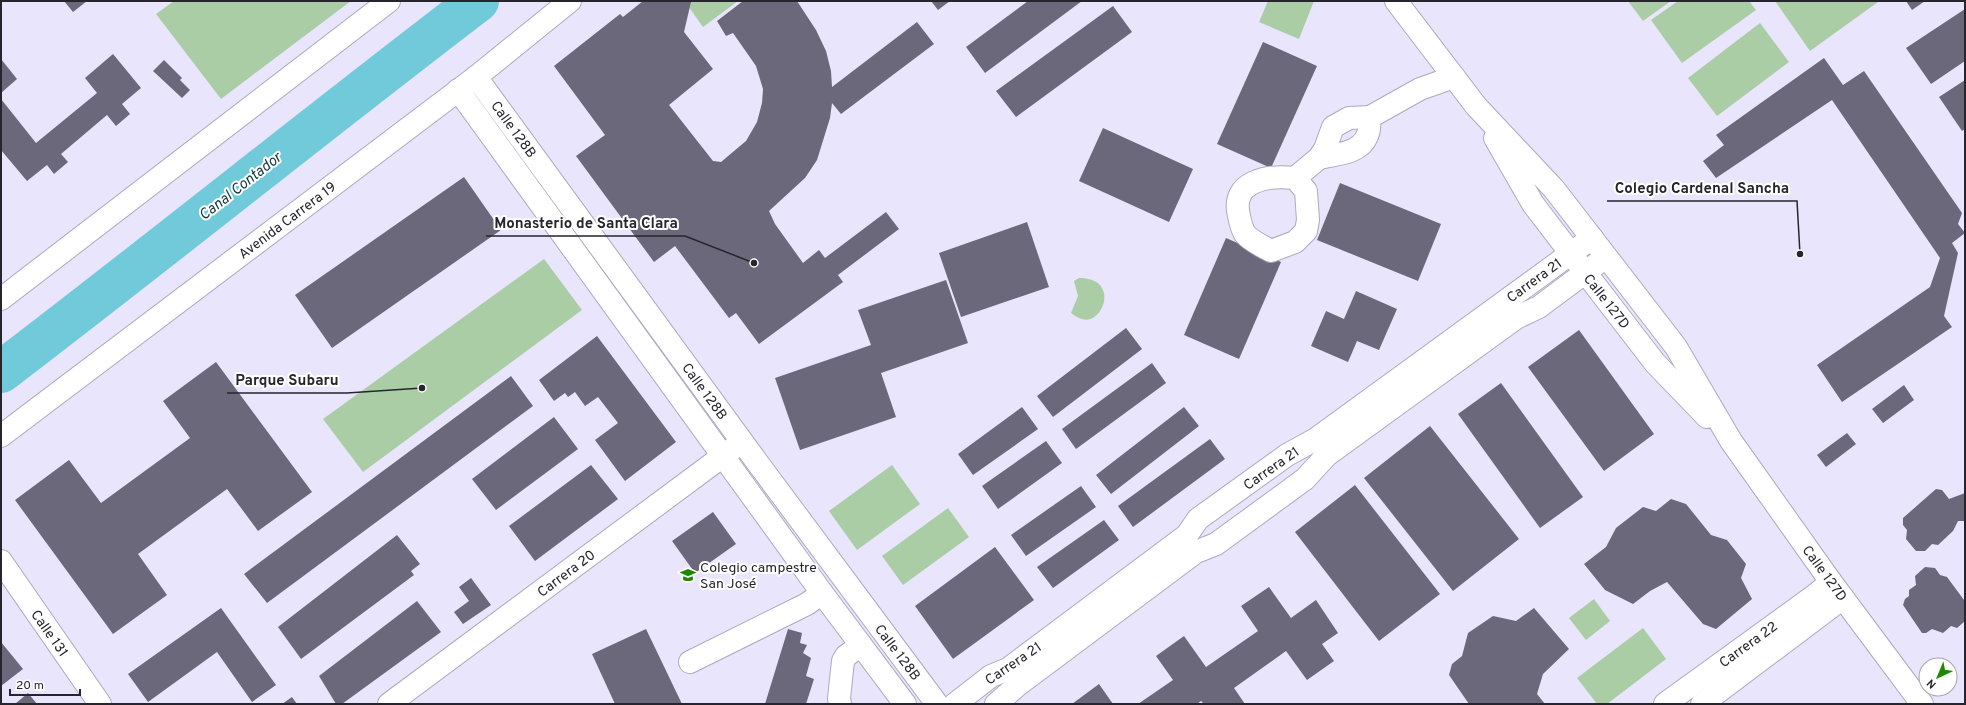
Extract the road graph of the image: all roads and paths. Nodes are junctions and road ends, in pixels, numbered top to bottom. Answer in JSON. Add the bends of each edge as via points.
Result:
{"nodes":[{"id":1,"x":389,"y":1,"type":"edge"},
{"id":2,"x":570,"y":1,"type":"edge"},
{"id":3,"x":1396,"y":1,"type":"edge"},
{"id":4,"x":476,"y":76,"type":"junction"},
{"id":5,"x":1454,"y":77,"type":"junction"},
{"id":6,"x":458,"y":90,"type":"junction"},
{"id":7,"x":1476,"y":106,"type":"junction"},
{"id":8,"x":1370,"y":117,"type":"junction"},
{"id":9,"x":1319,"y":158,"type":"junction"},
{"id":10,"x":1295,"y":178,"type":"dead end"},
{"id":11,"x":1592,"y":238,"type":"junction"},
{"id":12,"x":1571,"y":254,"type":"junction"},
{"id":13,"x":1606,"y":257,"type":"junction"},
{"id":14,"x":1585,"y":272,"type":"junction"},
{"id":15,"x":1,"y":299,"type":"edge"},
{"id":16,"x":1,"y":436,"type":"edge"},
{"id":17,"x":742,"y":441,"type":"junction"},
{"id":18,"x":1731,"y":441,"type":"junction"},
{"id":19,"x":724,"y":455,"type":"junction"},
{"id":20,"x":1,"y":561,"type":"edge"},
{"id":21,"x":1837,"y":590,"type":"junction"},
{"id":22,"x":822,"y":593,"type":"junction"},
{"id":23,"x":861,"y":644,"type":"junction"},
{"id":24,"x":690,"y":662,"type":"dead end"},
{"id":25,"x":100,"y":704,"type":"edge"},
{"id":26,"x":390,"y":704,"type":"edge"},
{"id":27,"x":840,"y":704,"type":"edge"},
{"id":28,"x":905,"y":704,"type":"edge"},
{"id":29,"x":937,"y":704,"type":"edge"},
{"id":30,"x":955,"y":704,"type":"edge"},
{"id":31,"x":996,"y":704,"type":"edge"},
{"id":32,"x":1665,"y":704,"type":"edge"},
{"id":33,"x":1702,"y":704,"type":"edge"},
{"id":34,"x":1922,"y":704,"type":"edge"}],
"edges":[{"from":1,"to":15,"type":"street"},
{"from":2,"to":4,"type":"street","name":"Avenida Carrera 19"},
{"from":3,"to":5,"type":"street","name":"Calle 127D"},
{"from":4,"to":6,"type":"street","name":"Avenida Carrera 19"},
{"from":4,"to":17,"type":"street","name":"Calle 128B"},
{"from":5,"to":7,"type":"street","name":"Calle 127D"},
{"from":5,"to":8,"type":"street","via":[[1420,89]]},
{"from":6,"to":16,"type":"street","name":"Avenida Carrera 19"},
{"from":6,"to":19,"type":"street","name":"Calle 128B"},
{"from":7,"to":11,"type":"street","name":"Calle 127D","via":[[1554,189]]},
{"from":7,"to":12,"type":"street","name":"Calle 127D","via":[[1533,204]]},
{"from":8,"to":9,"type":"street","via":[[1349,118],[1334,127]]},
{"from":8,"to":9,"type":"street","via":[[1367,136],[1358,147]]},
{"from":9,"to":10,"type":"street"},
{"from":11,"to":12,"type":"street","name":"Carrera 21"},
{"from":11,"to":13,"type":"street","name":"Calle 127D"},
{"from":12,"to":14,"type":"street","name":"Calle 127D"},
{"from":12,"to":30,"type":"street","name":"Carrera 21","via":[[1316,439],[1287,455],[1198,519],[1187,535],[1008,669],[991,676]]},
{"from":13,"to":14,"type":"street","name":"Carrera 21"},
{"from":13,"to":18,"type":"street","name":"Calle 127D","via":[[1676,347]]},
{"from":14,"to":18,"type":"street","name":"Calle 127D","via":[[1655,363]]},
{"from":14,"to":31,"type":"street","name":"Carrera 21","via":[[1539,307],[1516,318],[1327,455],[1305,479],[1216,544],[1196,552]]},
{"from":17,"to":19,"type":"street","name":"Carrera 20"},
{"from":17,"to":29,"type":"street","name":"Calle 128B"},
{"from":18,"to":21,"type":"street","name":"Calle 127D"},
{"from":19,"to":22,"type":"street","name":"Calle 128B"},
{"from":19,"to":26,"type":"street","name":"Carrera 20"},
{"from":20,"to":25,"type":"street","name":"Calle 131"},
{"from":21,"to":32,"type":"street","name":"Carrera 22","via":[[1814,596]]},
{"from":21,"to":33,"type":"street","name":"Carrera 22"},
{"from":21,"to":34,"type":"street","name":"Calle 127D"},
{"from":22,"to":23,"type":"street","name":"Calle 128B"},
{"from":22,"to":24,"type":"street","via":[[807,604]]},
{"from":23,"to":27,"type":"street","via":[[843,661],[838,698]]},
{"from":23,"to":28,"type":"street","name":"Calle 128B"}]}
